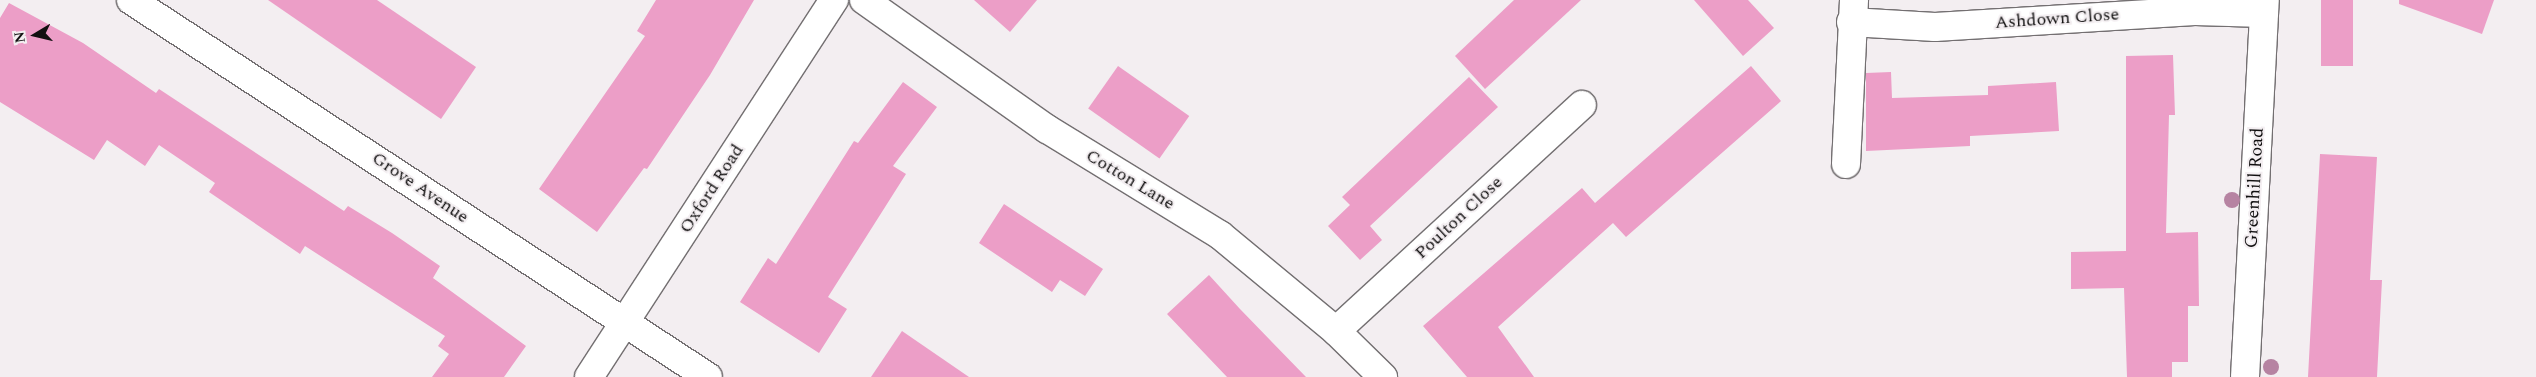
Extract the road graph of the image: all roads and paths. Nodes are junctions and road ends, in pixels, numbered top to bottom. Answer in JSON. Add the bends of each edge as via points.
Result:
{"nodes":[{"id":1,"x":131,"y":0,"type":"edge"},
{"id":2,"x":834,"y":0,"type":"edge"},
{"id":3,"x":864,"y":0,"type":"edge"},
{"id":4,"x":2265,"y":7,"type":"edge"},
{"id":5,"x":1852,"y":11,"type":"edge"},
{"id":6,"x":1582,"y":105,"type":"dead end"},
{"id":7,"x":1846,"y":164,"type":"dead end"},
{"id":8,"x":622,"y":324,"type":"junction"},
{"id":9,"x":1336,"y":331,"type":"junction"},
{"id":10,"x":589,"y":377,"type":"edge"},
{"id":11,"x":708,"y":377,"type":"edge"},
{"id":12,"x":1383,"y":377,"type":"edge"},
{"id":13,"x":2245,"y":377,"type":"edge"}],
"edges":[{"from":1,"to":8,"type":"street","name":"Grove Avenue"},
{"from":2,"to":8,"type":"street","name":"Oxford Road"},
{"from":3,"to":9,"type":"street","name":"Cotton Lane","via":[[1047,130],[1220,235]]},
{"from":4,"to":5,"type":"street","name":"Ashdown Close","via":[[1935,27]]},
{"from":4,"to":13,"type":"street","name":"Greenhill Road"},
{"from":5,"to":7,"type":"street","name":"Ashdown Close"},
{"from":6,"to":9,"type":"street","name":"Poulton Close"},
{"from":8,"to":10,"type":"street","name":"Oxford Road"},
{"from":8,"to":11,"type":"street","name":"Grove Avenue"},
{"from":9,"to":12,"type":"street","name":"Cotton Lane"}]}
